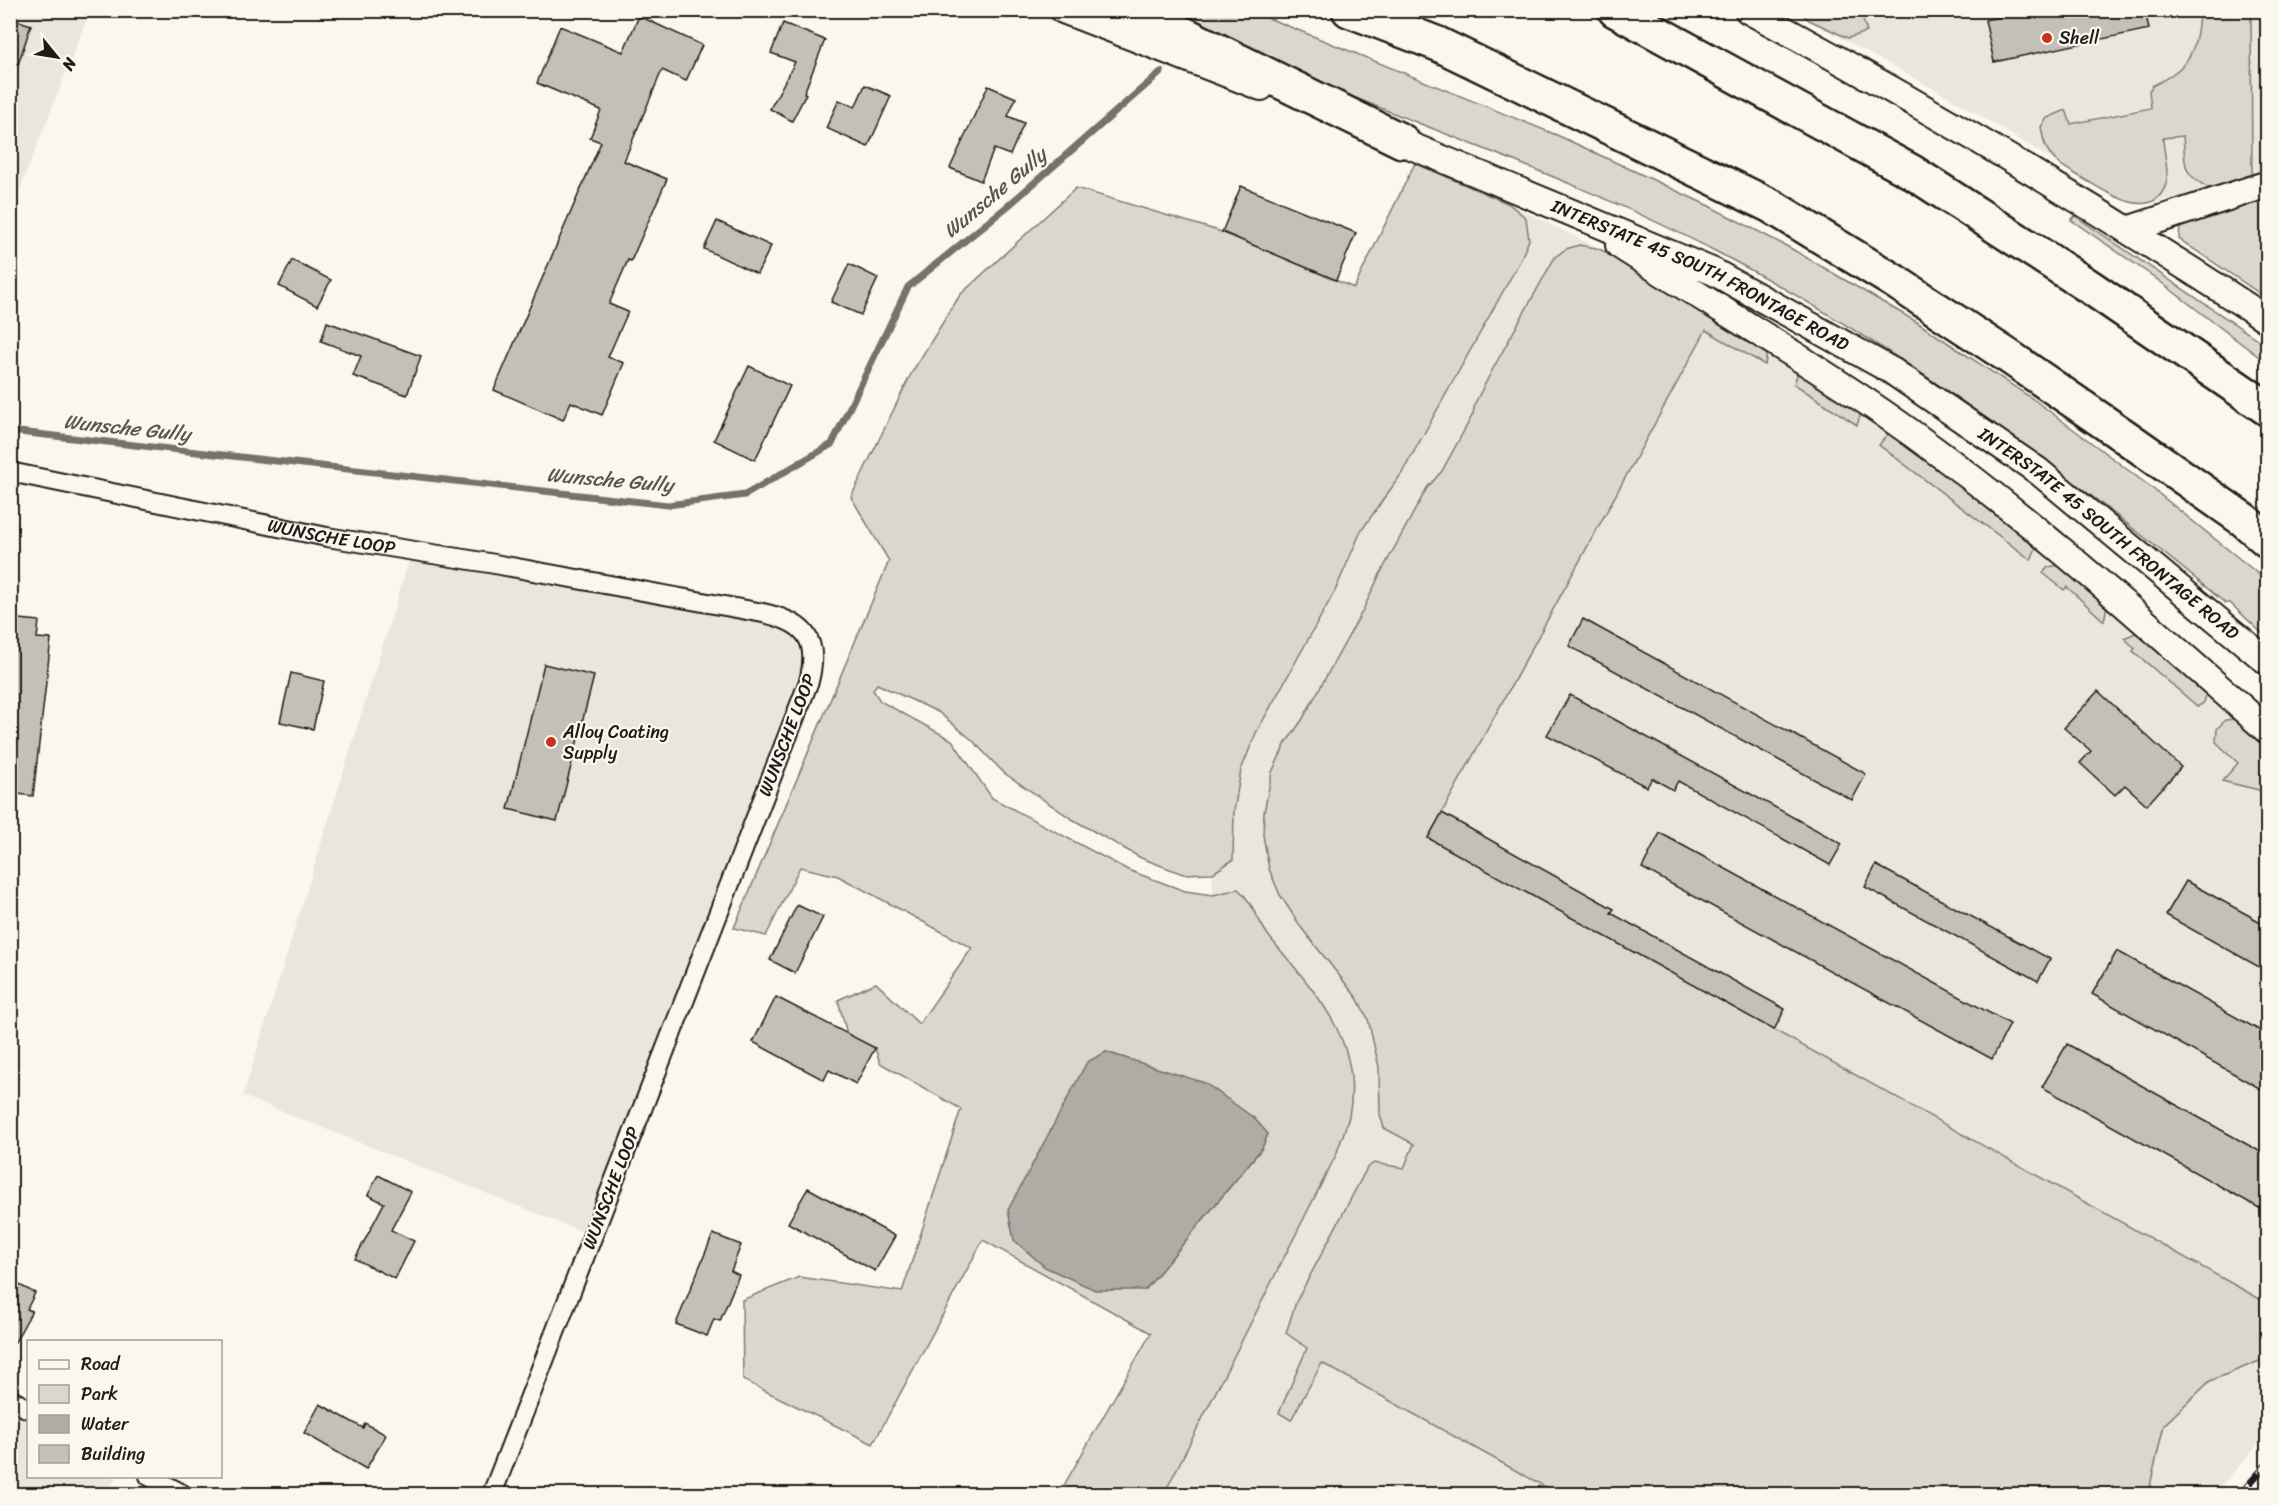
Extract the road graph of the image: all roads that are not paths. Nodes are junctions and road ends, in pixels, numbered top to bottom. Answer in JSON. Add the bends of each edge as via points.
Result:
{"nodes":[{"id":1,"x":1063,"y":10,"type":"edge"},
{"id":2,"x":1135,"y":10,"type":"edge"},
{"id":3,"x":1349,"y":10,"type":"edge"},
{"id":4,"x":1615,"y":10,"type":"edge"},
{"id":5,"x":1748,"y":10,"type":"edge"},
{"id":6,"x":1402,"y":141,"type":"junction"},
{"id":7,"x":2268,"y":184,"type":"edge"},
{"id":8,"x":1564,"y":209,"type":"junction"},
{"id":9,"x":2130,"y":229,"type":"junction"},
{"id":10,"x":2268,"y":320,"type":"edge"},
{"id":11,"x":2268,"y":409,"type":"edge"},
{"id":12,"x":10,"y":472,"type":"edge"},
{"id":13,"x":2268,"y":541,"type":"edge"},
{"id":14,"x":2268,"y":662,"type":"edge"},
{"id":15,"x":2268,"y":732,"type":"edge"},
{"id":16,"x":10,"y":1400,"type":"edge"},
{"id":17,"x":27,"y":1408,"type":"edge"},
{"id":18,"x":153,"y":1478,"type":"edge"},
{"id":19,"x":182,"y":1494,"type":"edge"},
{"id":20,"x":492,"y":1494,"type":"edge"}],
"edges":[{"from":1,"to":6,"type":"main road","name":"INTERSTATE 45 SOUTH FRONTAGE ROAD"},
{"from":2,"to":6,"type":"highway"},
{"from":3,"to":13,"type":"highway","via":[[1438,44],[1771,206],[2008,356]]},
{"from":4,"to":11,"type":"highway","via":[[1912,172]]},
{"from":5,"to":9,"type":"main road","via":[[1927,109]]},
{"from":6,"to":8,"type":"main road","name":"INTERSTATE 45 SOUTH FRONTAGE ROAD"},
{"from":7,"to":9,"type":"main road"},
{"from":8,"to":14,"type":"main road","name":"INTERSTATE 45 SOUTH FRONTAGE ROAD","via":[[1714,272],[1892,371],[2038,471]]},
{"from":8,"to":15,"type":"main road","via":[[1792,352],[1948,461],[2055,546]]},
{"from":9,"to":10,"type":"main road"},
{"from":12,"to":20,"type":"street","name":"WUNSCHE LOOP","via":[[327,537],[772,615],[792,622],[810,640],[814,661],[809,681]]},
{"from":16,"to":17,"type":"street"},
{"from":18,"to":19,"type":"street"}]}
